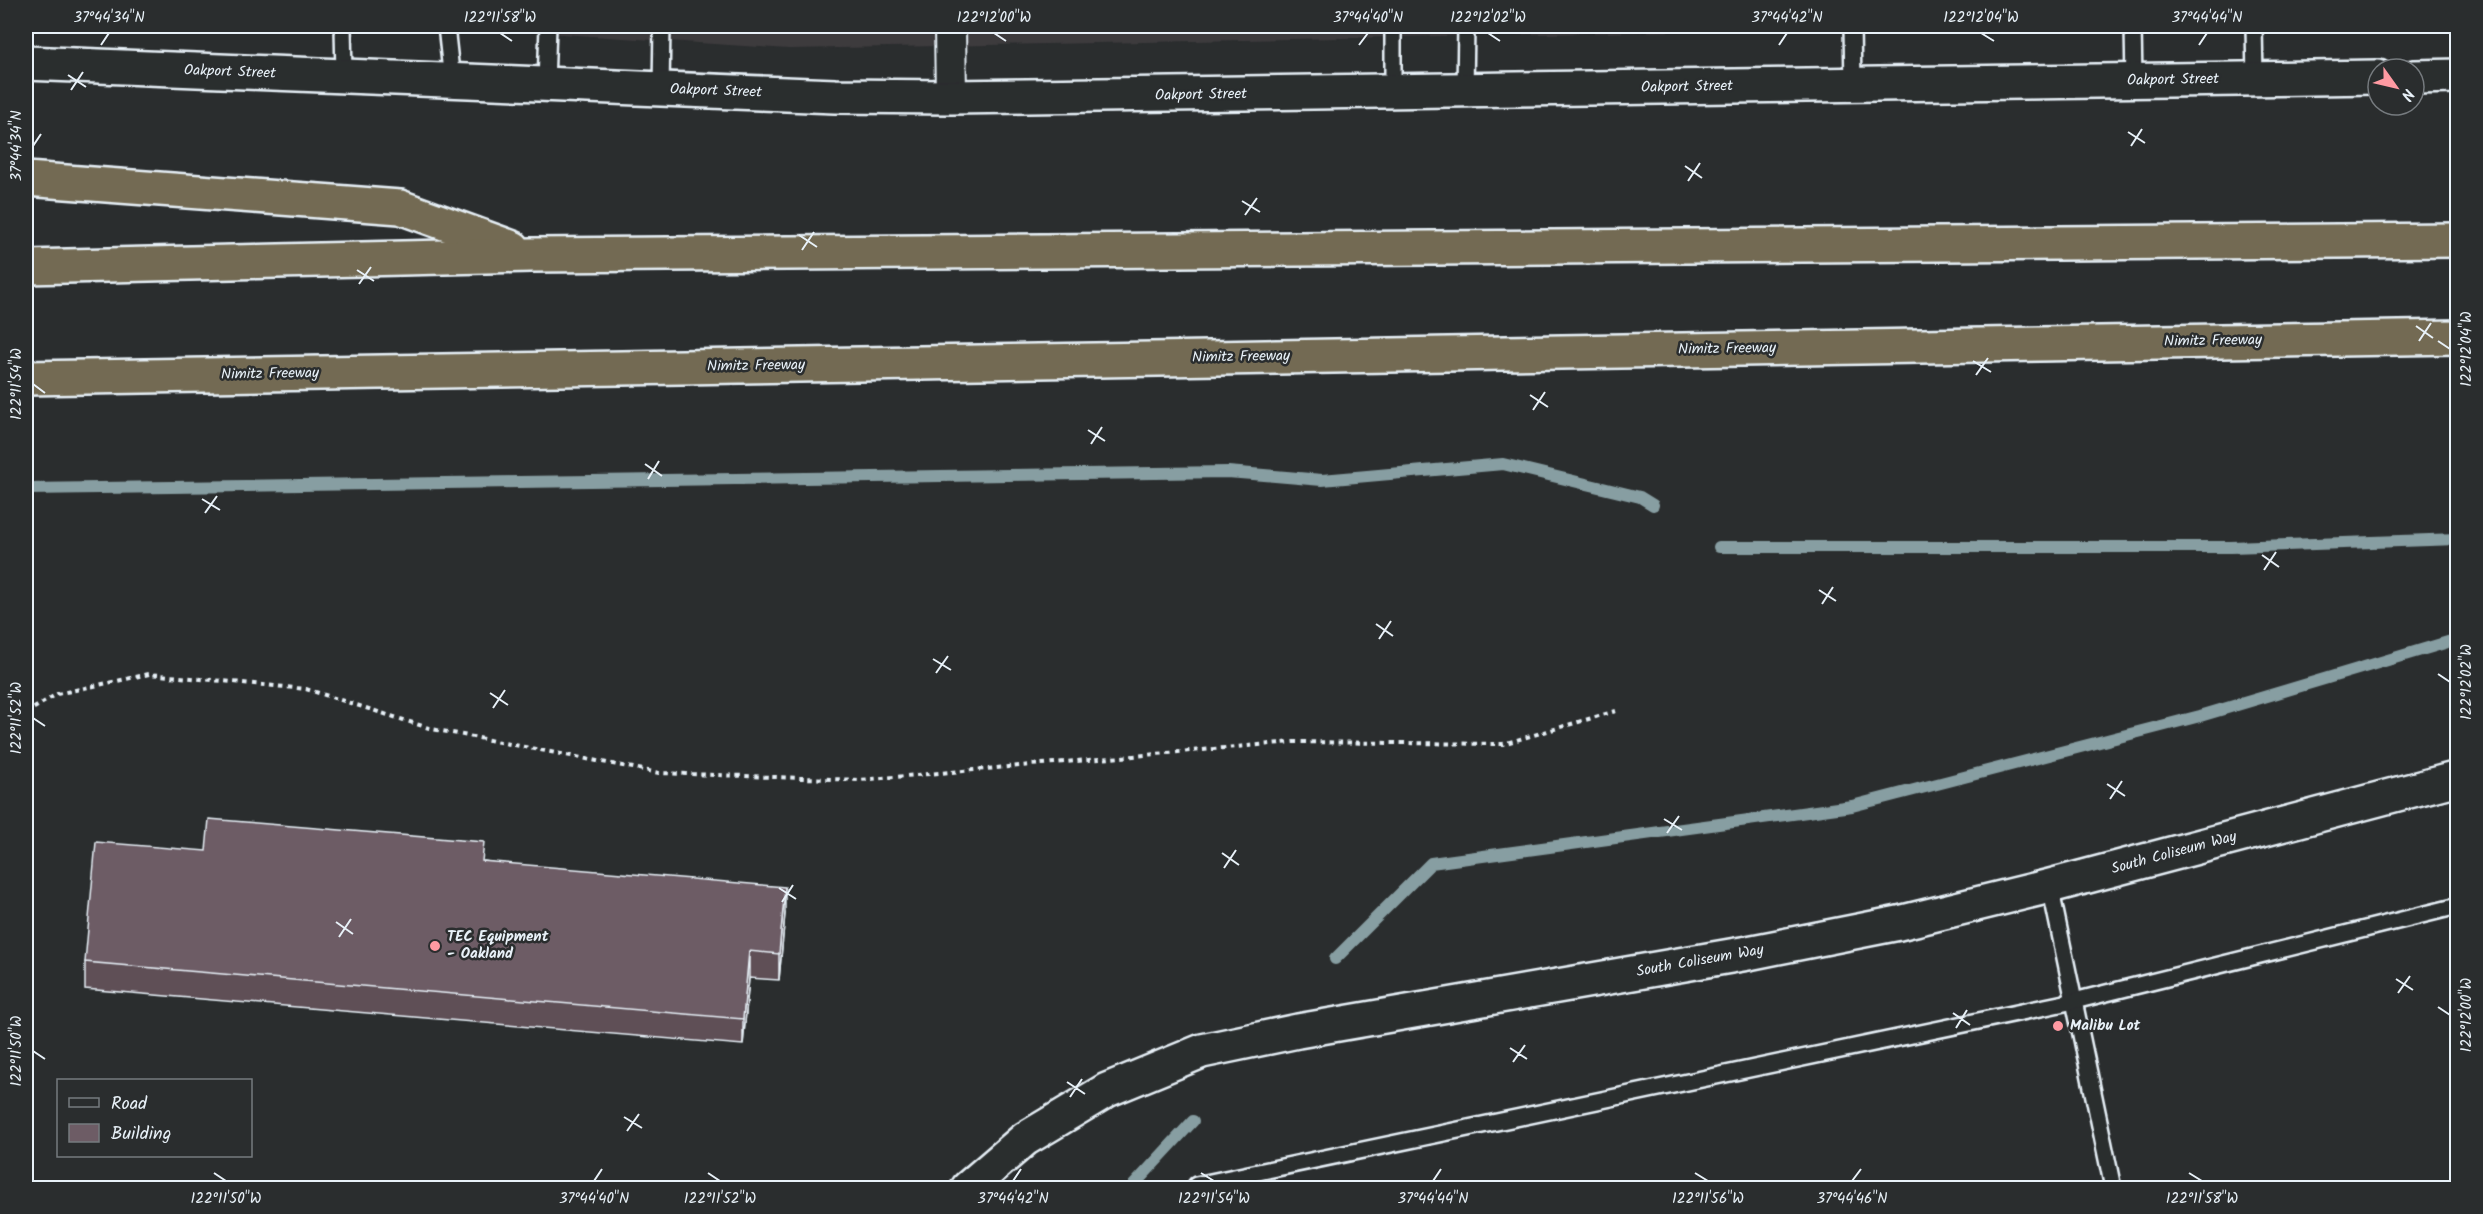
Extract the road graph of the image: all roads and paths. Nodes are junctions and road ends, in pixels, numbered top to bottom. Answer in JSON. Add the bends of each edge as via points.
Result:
{"nodes":[{"id":1,"x":343,"y":26,"type":"edge"},
{"id":2,"x":446,"y":26,"type":"edge"},
{"id":3,"x":548,"y":26,"type":"edge"},
{"id":4,"x":662,"y":26,"type":"edge"},
{"id":5,"x":950,"y":26,"type":"edge"},
{"id":6,"x":1393,"y":26,"type":"edge"},
{"id":7,"x":1466,"y":26,"type":"edge"},
{"id":8,"x":1852,"y":26,"type":"edge"},
{"id":9,"x":2133,"y":26,"type":"edge"},
{"id":10,"x":2254,"y":26,"type":"edge"},
{"id":11,"x":26,"y":63,"type":"edge"},
{"id":12,"x":344,"y":76,"type":"junction"},
{"id":13,"x":2457,"y":76,"type":"edge"},
{"id":14,"x":2366,"y":77,"type":"edge"},
{"id":15,"x":2426,"y":77,"type":"edge"},
{"id":16,"x":2254,"y":79,"type":"junction"},
{"id":17,"x":452,"y":81,"type":"junction"},
{"id":18,"x":2134,"y":81,"type":"junction"},
{"id":19,"x":546,"y":84,"type":"junction"},
{"id":20,"x":1853,"y":85,"type":"junction"},
{"id":21,"x":661,"y":89,"type":"junction"},
{"id":22,"x":1465,"y":90,"type":"junction"},
{"id":23,"x":1393,"y":92,"type":"junction"},
{"id":24,"x":951,"y":97,"type":"junction"},
{"id":25,"x":26,"y":179,"type":"edge"},
{"id":26,"x":2457,"y":240,"type":"edge"},
{"id":27,"x":531,"y":255,"type":"junction"},
{"id":28,"x":26,"y":267,"type":"edge"},
{"id":29,"x":2457,"y":337,"type":"edge"},
{"id":30,"x":26,"y":378,"type":"edge"},
{"id":31,"x":1616,"y":711,"type":"dead end"},
{"id":32,"x":26,"y":712,"type":"edge"},
{"id":33,"x":2457,"y":778,"type":"edge"},
{"id":34,"x":2050,"y":886,"type":"junction"},
{"id":35,"x":2457,"y":906,"type":"edge"},
{"id":36,"x":2074,"y":1001,"type":"junction"},
{"id":37,"x":968,"y":1188,"type":"edge"},
{"id":38,"x":1197,"y":1188,"type":"edge"},
{"id":39,"x":2113,"y":1188,"type":"edge"}],
"edges":[{"from":1,"to":12,"type":"lane"},
{"from":2,"to":17,"type":"lane"},
{"from":3,"to":19,"type":"lane"},
{"from":4,"to":21,"type":"lane"},
{"from":5,"to":24,"type":"street"},
{"from":6,"to":23,"type":"lane"},
{"from":7,"to":22,"type":"lane"},
{"from":8,"to":20,"type":"lane"},
{"from":9,"to":18,"type":"lane"},
{"from":10,"to":16,"type":"lane"},
{"from":11,"to":12,"type":"main road","name":"Oakport Street"},
{"from":12,"to":17,"type":"main road","name":"Oakport Street"},
{"from":13,"to":15,"type":"main road"},
{"from":14,"to":16,"type":"main road","name":"Oakport Street"},
{"from":16,"to":18,"type":"main road","name":"Oakport Street"},
{"from":17,"to":19,"type":"main road","name":"Oakport Street"},
{"from":18,"to":20,"type":"main road","name":"Oakport Street"},
{"from":19,"to":21,"type":"main road","name":"Oakport Street"},
{"from":20,"to":22,"type":"main road","name":"Oakport Street"},
{"from":21,"to":24,"type":"main road","name":"Oakport Street"},
{"from":22,"to":23,"type":"main road","name":"Oakport Street"},
{"from":23,"to":24,"type":"main road","name":"Oakport Street"},
{"from":25,"to":27,"type":"highway","via":[[400,207]]},
{"from":26,"to":27,"type":"highway"},
{"from":27,"to":28,"type":"highway"},
{"from":29,"to":30,"type":"highway","name":"Nimitz Freeway"},
{"from":31,"to":32,"type":"path","via":[[1503,744],[1293,742],[860,780],[659,773],[432,729],[306,689],[149,674],[57,694]]},
{"from":33,"to":34,"type":"main road","name":"South Coliseum Way"},
{"from":34,"to":36,"type":"lane"},
{"from":34,"to":37,"type":"main road","name":"South Coliseum Way","via":[[1899,923],[1748,953],[1202,1051],[1107,1090],[1025,1139]]},
{"from":35,"to":36,"type":"lane"},
{"from":36,"to":38,"type":"lane","via":[[1196,1185]]},
{"from":36,"to":39,"type":"lane"}]}
